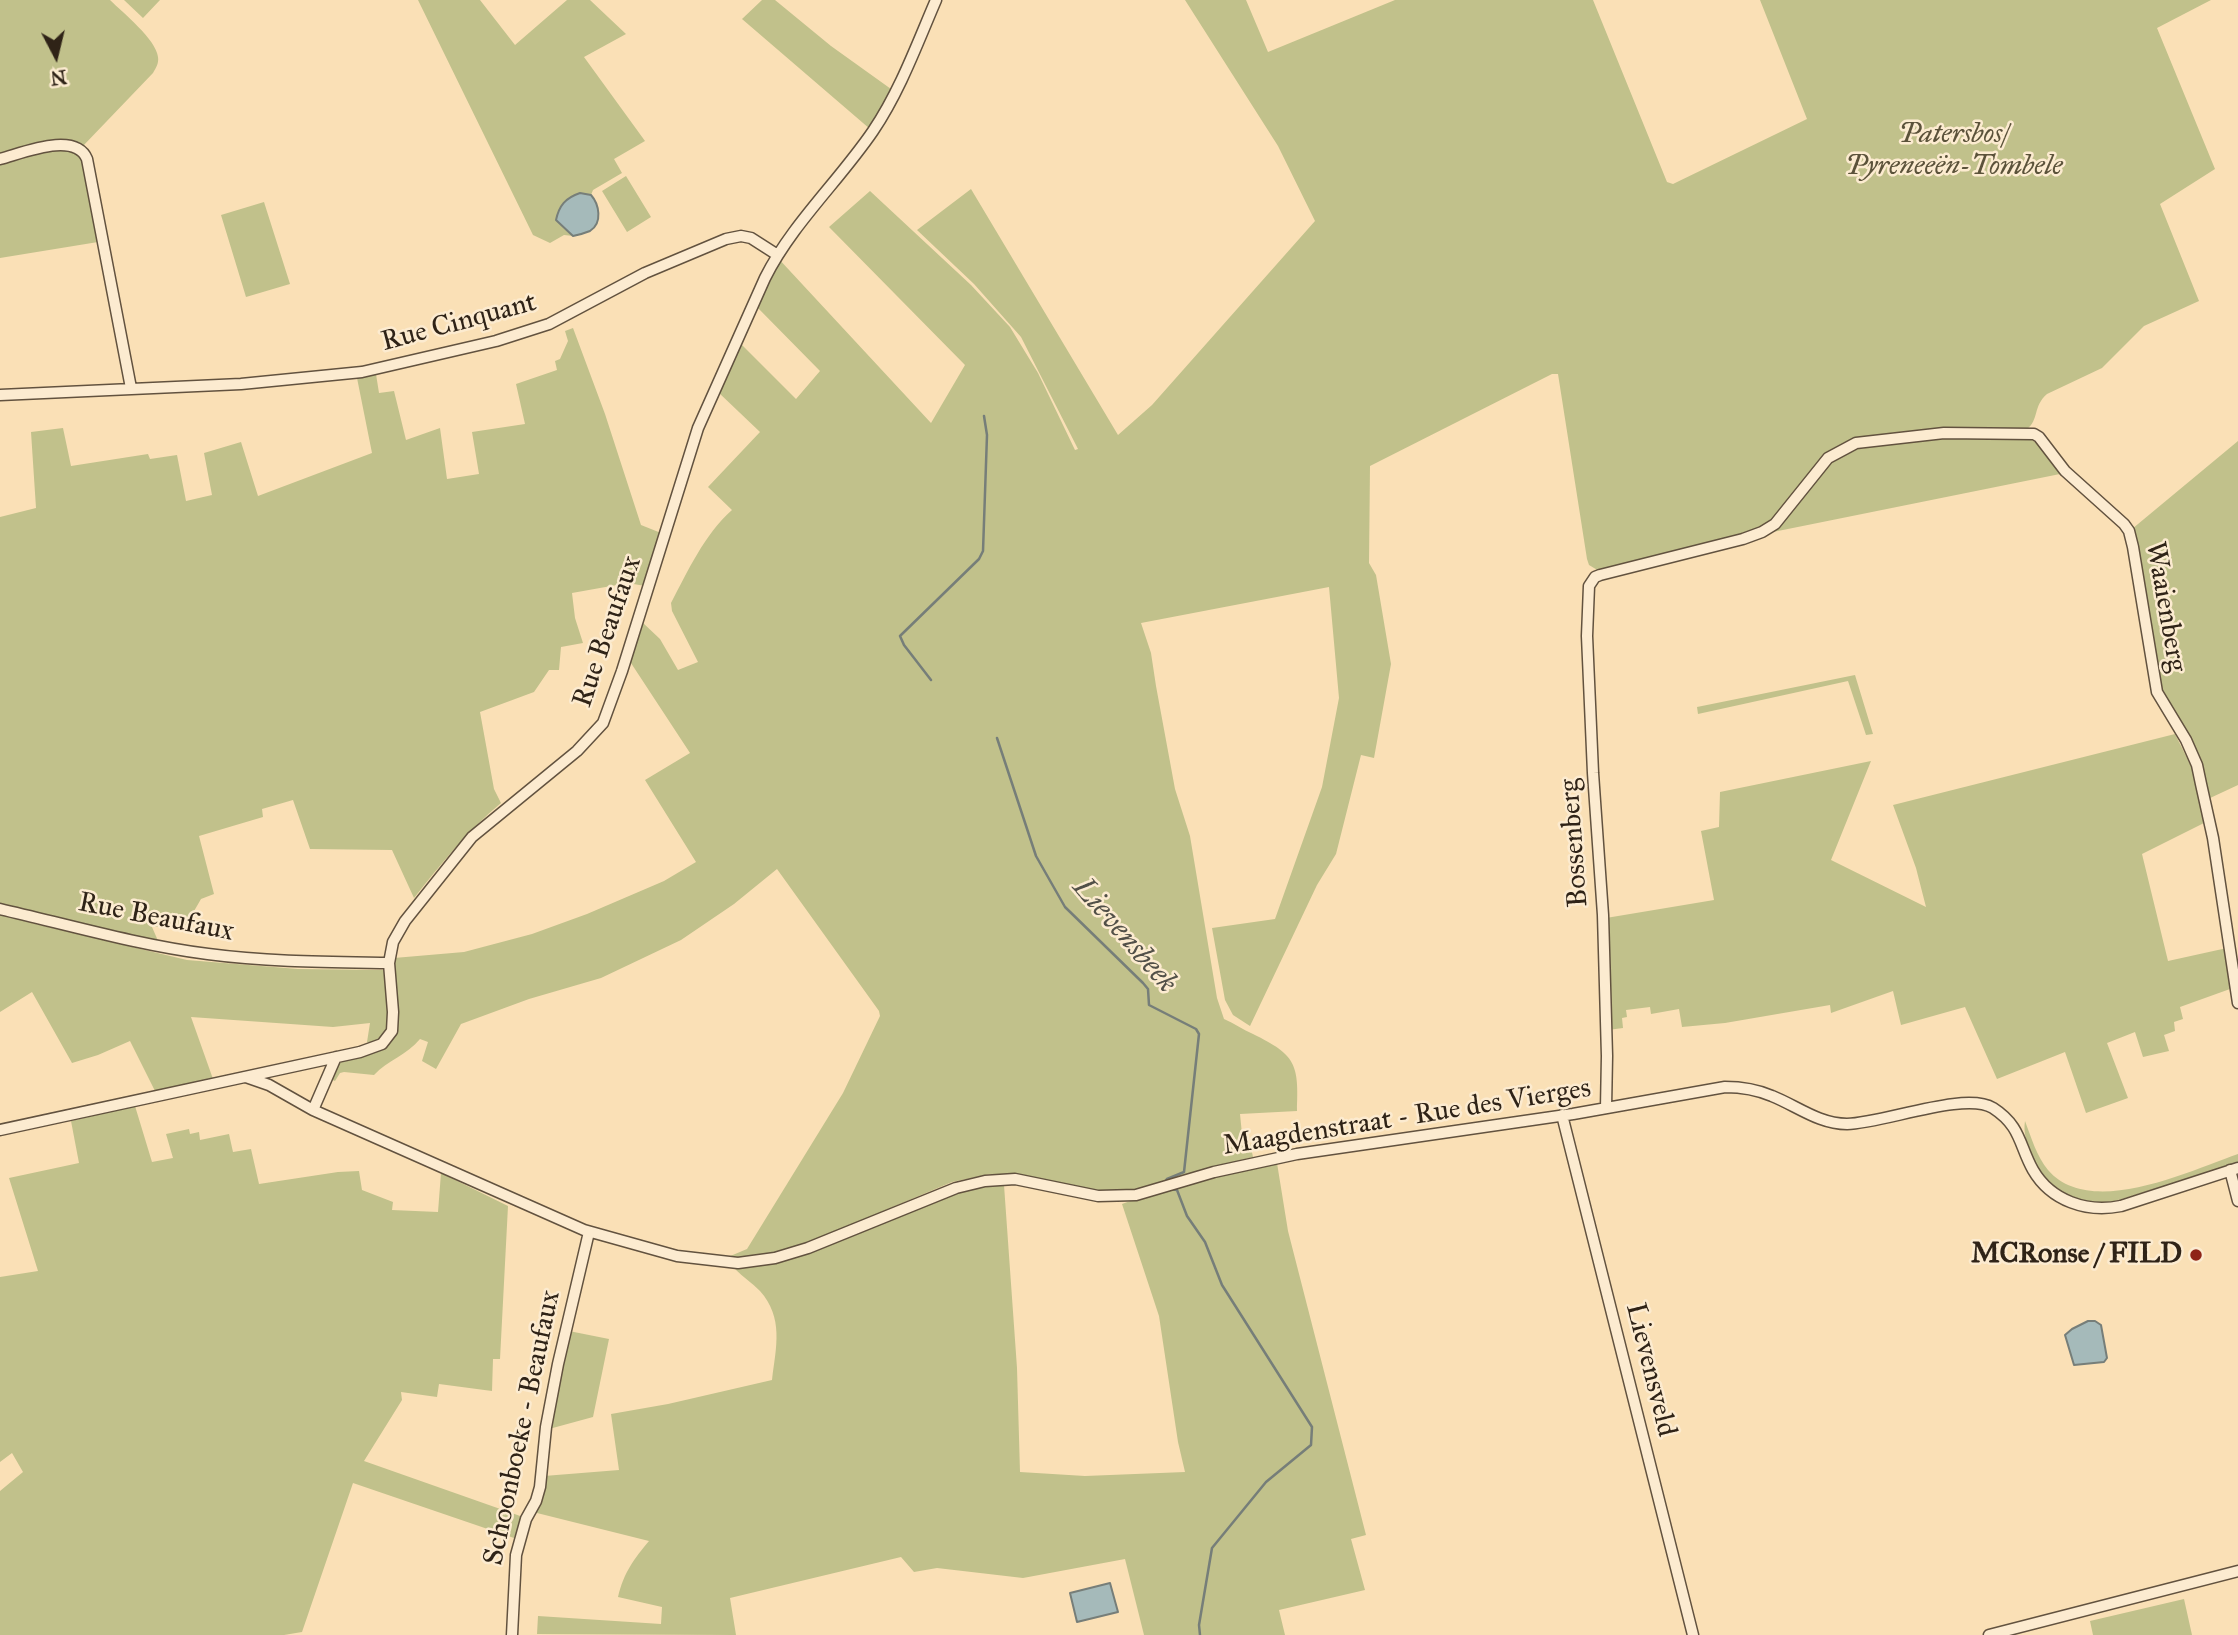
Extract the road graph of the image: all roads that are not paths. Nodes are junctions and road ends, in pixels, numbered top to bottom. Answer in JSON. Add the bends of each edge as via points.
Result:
{"nodes":[{"id":1,"x":936,"y":0,"type":"edge"},
{"id":2,"x":0,"y":159,"type":"edge"},
{"id":3,"x":776,"y":254,"type":"junction"},
{"id":4,"x":131,"y":388,"type":"junction"},
{"id":5,"x":0,"y":394,"type":"edge"},
{"id":6,"x":1595,"y":577,"type":"joint"},
{"id":7,"x":0,"y":909,"type":"edge"},
{"id":8,"x":389,"y":967,"type":"junction"},
{"id":9,"x":2238,"y":1003,"type":"edge"},
{"id":10,"x":336,"y":1057,"type":"junction"},
{"id":11,"x":246,"y":1077,"type":"junction"},
{"id":12,"x":1606,"y":1108,"type":"junction"},
{"id":13,"x":313,"y":1110,"type":"junction"},
{"id":14,"x":1562,"y":1115,"type":"junction"},
{"id":15,"x":0,"y":1130,"type":"edge"},
{"id":16,"x":2234,"y":1169,"type":"edge"},
{"id":17,"x":2238,"y":1201,"type":"edge"},
{"id":18,"x":589,"y":1232,"type":"junction"},
{"id":19,"x":2238,"y":1572,"type":"edge"},
{"id":20,"x":512,"y":1635,"type":"edge"},
{"id":21,"x":1693,"y":1635,"type":"edge"},
{"id":22,"x":1989,"y":1635,"type":"edge"}],
"edges":[{"from":1,"to":3,"type":"street","via":[[874,128]]},
{"from":2,"to":4,"type":"street","via":[[54,146],[84,152]]},
{"from":3,"to":4,"type":"street","name":"Rue Cinquant","via":[[751,238],[726,239],[667,262],[540,327],[362,372],[241,384]]},
{"from":3,"to":8,"type":"street","name":"Rue Beaufaux","via":[[698,428],[603,723],[577,751],[462,848],[405,921],[393,942]]},
{"from":4,"to":5,"type":"street","name":"Rue Cinquant"},
{"from":6,"to":9,"type":"street","name":"Waaienberg","via":[[1762,533],[1784,514],[1828,458],[1856,443],[1967,432],[2039,437],[2065,471],[2129,531],[2157,692],[2186,740],[2202,784]]},
{"from":6,"to":12,"type":"street","name":"Bossenberg","via":[[1588,593],[1587,636],[1603,928]]},
{"from":7,"to":8,"type":"street","name":"Rue Beaufaux","via":[[207,954]]},
{"from":8,"to":10,"type":"street","name":"Rue Beaufaux","via":[[392,1031],[382,1044]]},
{"from":10,"to":11,"type":"street","name":"Rue Beaufaux"},
{"from":10,"to":13,"type":"street"},
{"from":11,"to":13,"type":"street"},
{"from":11,"to":15,"type":"street","name":"Rue Beaufaux"},
{"from":12,"to":14,"type":"street","name":"Maagdenstraat - Rue des Vierges"},
{"from":12,"to":16,"type":"street","name":"Maagdenstraat - Rue des Vierges","via":[[1730,1087],[1771,1096],[1839,1124],[1880,1121],[1950,1103],[1987,1105],[2017,1131],[2034,1171],[2046,1186],[2087,1208],[2120,1206]]},
{"from":13,"to":18,"type":"street","name":"Maagdenstraat - Rue des Vierges"},
{"from":14,"to":18,"type":"street","name":"Maagdenstraat - Rue des Vierges","via":[[1297,1154],[1123,1196],[1083,1194],[1015,1180],[985,1181],[956,1188],[808,1248],[750,1262],[677,1256]]},
{"from":14,"to":21,"type":"street","name":"Lievensveld"},
{"from":16,"to":17,"type":"street"},
{"from":18,"to":20,"type":"street","name":"Schoonboeke - Beaufaux","via":[[555,1377],[540,1487],[516,1551]]},
{"from":19,"to":22,"type":"street"}]}
